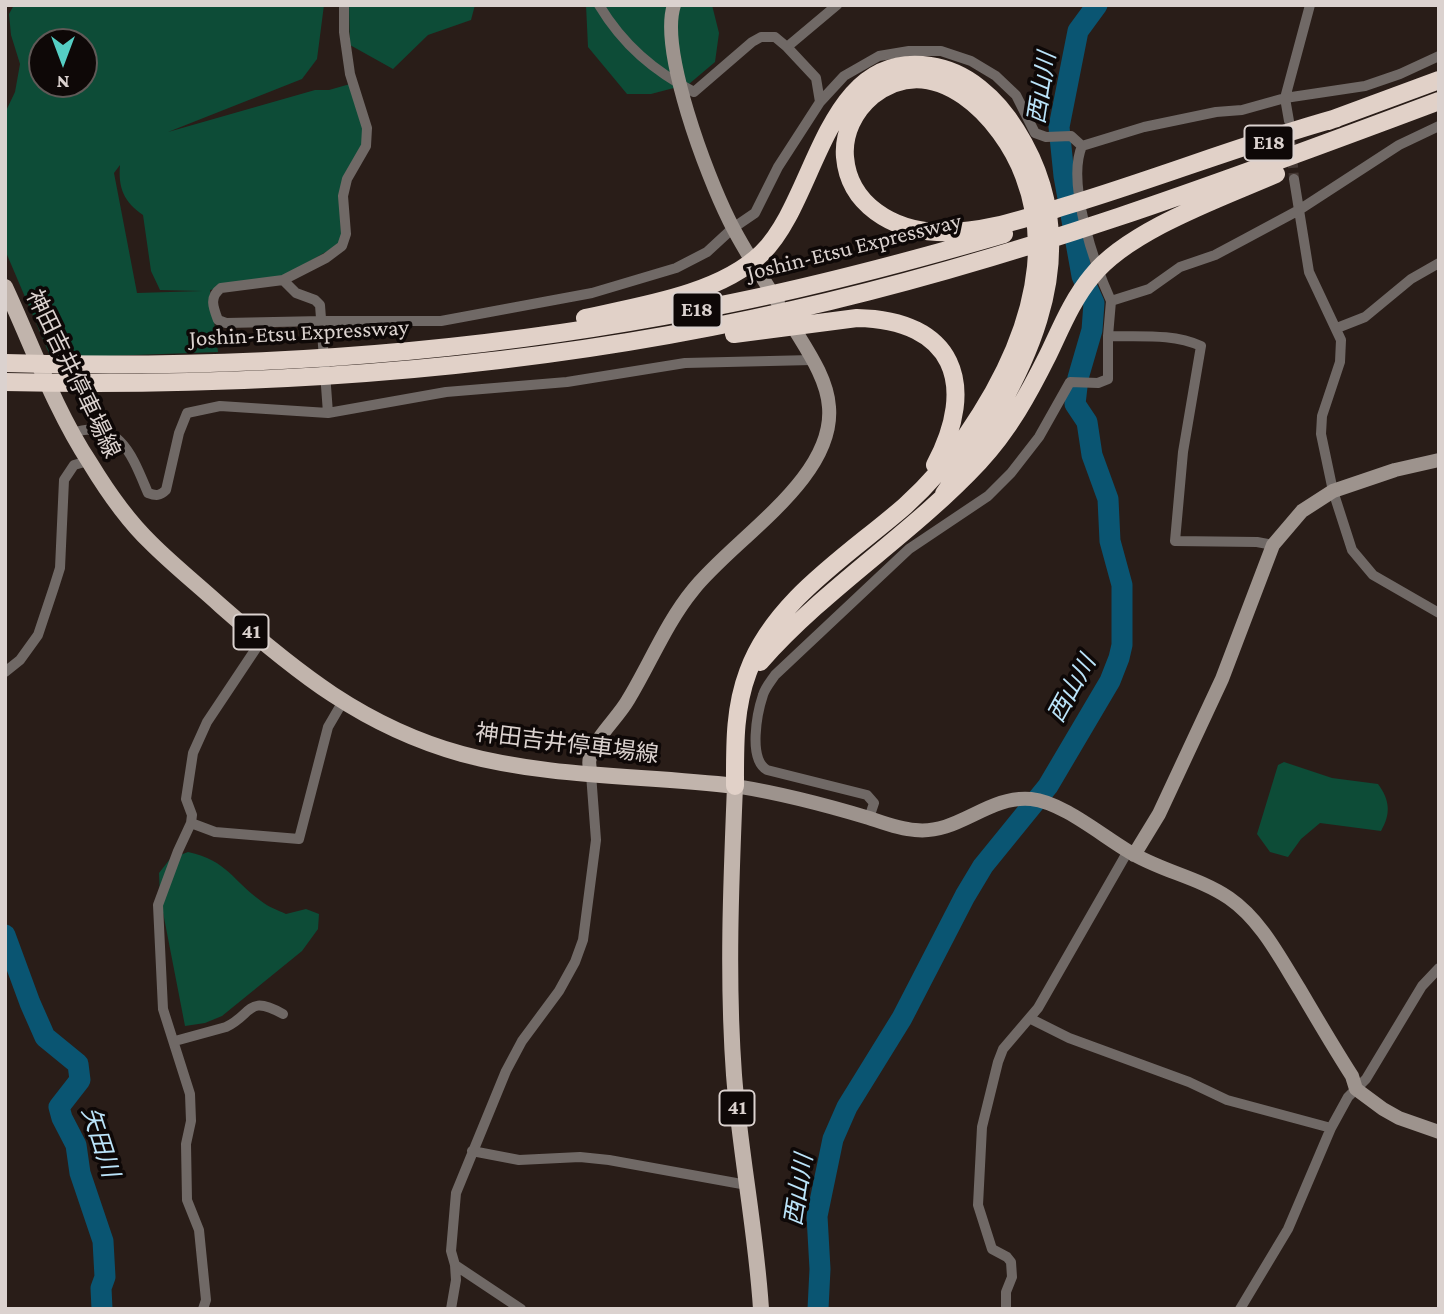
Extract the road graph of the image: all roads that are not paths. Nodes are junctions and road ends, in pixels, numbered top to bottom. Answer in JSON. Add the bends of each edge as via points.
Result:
{"nodes":[{"id":1,"x":344,"y":5,"type":"edge"},
{"id":2,"x":599,"y":5,"type":"edge"},
{"id":3,"x":674,"y":5,"type":"edge"},
{"id":4,"x":837,"y":5,"type":"edge"},
{"id":5,"x":1310,"y":5,"type":"edge"},
{"id":6,"x":788,"y":47,"type":"junction"},
{"id":7,"x":1439,"y":56,"type":"edge"},
{"id":8,"x":1439,"y":80,"type":"edge"},
{"id":9,"x":680,"y":85,"type":"junction"},
{"id":10,"x":1285,"y":98,"type":"junction"},
{"id":11,"x":1439,"y":101,"type":"edge"},
{"id":12,"x":820,"y":102,"type":"junction"},
{"id":13,"x":1289,"y":121,"type":"tunnel mouth"},
{"id":14,"x":1439,"y":126,"type":"edge"},
{"id":15,"x":1082,"y":146,"type":"junction"},
{"id":16,"x":1294,"y":179,"type":"tunnel mouth"},
{"id":17,"x":1299,"y":210,"type":"junction"},
{"id":18,"x":1015,"y":226,"type":"junction"},
{"id":19,"x":733,"y":228,"type":"junction"},
{"id":20,"x":1439,"y":263,"type":"edge"},
{"id":21,"x":283,"y":280,"type":"junction"},
{"id":22,"x":5,"y":287,"type":"edge"},
{"id":23,"x":1111,"y":302,"type":"junction"},
{"id":24,"x":323,"y":325,"type":"junction"},
{"id":25,"x":1336,"y":328,"type":"junction"},
{"id":26,"x":1108,"y":336,"type":"junction"},
{"id":27,"x":371,"y":355,"type":"junction"},
{"id":28,"x":811,"y":360,"type":"junction"},
{"id":29,"x":5,"y":363,"type":"edge"},
{"id":30,"x":458,"y":366,"type":"junction"},
{"id":31,"x":5,"y":382,"type":"edge"},
{"id":32,"x":327,"y":408,"type":"junction"},
{"id":33,"x":72,"y":433,"type":"junction"},
{"id":34,"x":1439,"y":460,"type":"edge"},
{"id":35,"x":88,"y":461,"type":"junction"},
{"id":36,"x":1333,"y":491,"type":"junction"},
{"id":37,"x":944,"y":494,"type":"junction"},
{"id":38,"x":906,"y":504,"type":"junction"},
{"id":39,"x":1273,"y":545,"type":"junction"},
{"id":40,"x":1439,"y":613,"type":"edge"},
{"id":41,"x":261,"y":641,"type":"junction"},
{"id":42,"x":5,"y":672,"type":"edge"},
{"id":43,"x":743,"y":689,"type":"junction"},
{"id":44,"x":342,"y":703,"type":"junction"},
{"id":45,"x":591,"y":774,"type":"junction"},
{"id":46,"x":735,"y":786,"type":"junction"},
{"id":47,"x":869,"y":818,"type":"junction"},
{"id":48,"x":191,"y":824,"type":"junction"},
{"id":49,"x":1131,"y":853,"type":"junction"},
{"id":50,"x":1439,"y":968,"type":"edge"},
{"id":51,"x":283,"y":1014,"type":"dead end"},
{"id":52,"x":1031,"y":1019,"type":"junction"},
{"id":53,"x":175,"y":1041,"type":"junction"},
{"id":54,"x":1356,"y":1089,"type":"junction"},
{"id":55,"x":1331,"y":1128,"type":"junction"},
{"id":56,"x":1439,"y":1132,"type":"edge"},
{"id":57,"x":472,"y":1151,"type":"junction"},
{"id":58,"x":747,"y":1185,"type":"junction"},
{"id":59,"x":455,"y":1265,"type":"junction"},
{"id":60,"x":203,"y":1309,"type":"edge"},
{"id":61,"x":451,"y":1309,"type":"edge"},
{"id":62,"x":521,"y":1309,"type":"edge"},
{"id":63,"x":761,"y":1309,"type":"edge"},
{"id":64,"x":1006,"y":1309,"type":"edge"},
{"id":65,"x":1240,"y":1309,"type":"edge"}],
"edges":[{"from":1,"to":21,"type":"street","via":[[350,74],[367,128],[366,146],[343,195],[346,234],[342,246]]},
{"from":2,"to":9,"type":"street","via":[[614,31]]},
{"from":3,"to":9,"type":"street","via":[[672,47]]},
{"from":4,"to":6,"type":"street"},
{"from":5,"to":10,"type":"street"},
{"from":6,"to":9,"type":"street","via":[[775,37],[761,37],[694,92]]},
{"from":6,"to":12,"type":"street","via":[[816,78]]},
{"from":7,"to":10,"type":"street","via":[[1365,86]]},
{"from":8,"to":18,"type":"highway","name":"Joshin-Etsu Expressway","number":"E18"},
{"from":9,"to":19,"type":"street"},
{"from":10,"to":13,"type":"street"},
{"from":10,"to":15,"type":"street","via":[[1144,127]]},
{"from":11,"to":30,"type":"highway","name":"Joshin-Etsu Expressway","number":"E18","via":[[1104,223],[871,291],[704,329]]},
{"from":11,"to":37,"type":"highway","via":[[1183,215],[1120,249],[1093,275],[1072,305],[1005,431]]},
{"from":12,"to":15,"type":"street","via":[[844,76],[879,56],[941,51],[996,76],[1016,95],[1035,133],[1071,136]]},
{"from":12,"to":19,"type":"street","via":[[755,213]]},
{"from":14,"to":17,"type":"street","via":[[1399,145]]},
{"from":15,"to":23,"type":"street","via":[[1078,177],[1088,242]]},
{"from":16,"to":17,"type":"street"},
{"from":17,"to":23,"type":"street","via":[[1215,255],[1180,267],[1149,289]]},
{"from":17,"to":25,"type":"street","via":[[1308,272]]},
{"from":18,"to":27,"type":"highway","name":"Joshin-Etsu Expressway","number":"E18","via":[[865,272],[701,309],[537,336]]},
{"from":18,"to":38,"type":"highway","via":[[958,232],[915,230],[875,213],[852,185],[846,169],[848,132],[865,102],[880,91],[912,80],[961,93],[990,118],[1016,156],[1035,219],[1032,291],[1007,365],[964,440]]},
{"from":19,"to":24,"type":"street","via":[[707,252],[676,268],[592,293],[441,321]]},
{"from":19,"to":28,"type":"street"},
{"from":20,"to":25,"type":"street","via":[[1364,317]]},
{"from":21,"to":24,"type":"street","via":[[320,305]]},
{"from":21,"to":24,"type":"street","via":[[221,288],[212,300],[218,320]]},
{"from":22,"to":33,"type":"main road","name":"神田吉井停車場線","number":"41"},
{"from":23,"to":26,"type":"street"},
{"from":24,"to":32,"type":"street"},
{"from":25,"to":36,"type":"street","via":[[1342,350],[1321,434]]},
{"from":26,"to":39,"type":"street","via":[[1170,337],[1201,346],[1183,452],[1175,541]]},
{"from":26,"to":47,"type":"street","via":[[1108,379],[1070,382],[1039,437],[1011,473],[988,496],[909,549],[763,692],[755,750],[762,767],[867,795],[874,803]]},
{"from":27,"to":29,"type":"highway","name":"Joshin-Etsu Expressway","number":"E18","via":[[214,364]]},
{"from":27,"to":37,"type":"highway","via":[[613,312],[727,277],[775,239],[831,123],[858,89],[889,69],[929,65],[966,78],[1012,124],[1041,183],[1051,249],[1045,297],[1021,368],[994,420]]},
{"from":28,"to":32,"type":"street","via":[[685,363],[567,382]]},
{"from":28,"to":45,"type":"street","via":[[823,380],[829,406],[828,426],[817,458],[782,502],[693,589],[627,703],[596,745],[589,758]]},
{"from":30,"to":31,"type":"highway","name":"Joshin-Etsu Expressway","number":"E18","via":[[165,384]]},
{"from":30,"to":38,"type":"highway","via":[[527,363],[836,320],[898,322],[932,339],[943,352],[956,399],[942,453]]},
{"from":32,"to":33,"type":"street","via":[[220,406],[187,413],[166,490],[155,496],[148,493],[135,461],[112,434],[97,430]]},
{"from":33,"to":35,"type":"main road","name":"神田吉井停車場線","number":"41"},
{"from":34,"to":36,"type":"street"},
{"from":35,"to":41,"type":"main road","name":"神田吉井停車場線","number":"41","via":[[149,541]]},
{"from":35,"to":42,"type":"street","via":[[74,465],[64,480],[60,568],[38,635]]},
{"from":36,"to":39,"type":"street","via":[[1302,511]]},
{"from":36,"to":40,"type":"street","via":[[1352,550],[1362,564]]},
{"from":37,"to":43,"type":"highway","via":[[771,649]]},
{"from":38,"to":43,"type":"highway","via":[[788,608],[764,640]]},
{"from":39,"to":49,"type":"street","via":[[1222,679],[1159,814]]},
{"from":41,"to":44,"type":"main road","name":"神田吉井停車場線","number":"41"},
{"from":41,"to":48,"type":"street","via":[[192,753],[186,799]]},
{"from":43,"to":46,"type":"highway","via":[[736,729]]},
{"from":44,"to":45,"type":"main road","name":"神田吉井停車場線","number":"41","via":[[393,730],[463,755]]},
{"from":44,"to":48,"type":"street","via":[[328,727],[299,839],[215,831]]},
{"from":45,"to":46,"type":"main road","name":"神田吉井停車場線","number":"41"},
{"from":45,"to":57,"type":"street","via":[[596,840],[583,940],[559,991],[506,1071]]},
{"from":46,"to":47,"type":"street"},
{"from":46,"to":58,"type":"main road","number":"41","via":[[730,999]]},
{"from":47,"to":49,"type":"street","via":[[890,826],[933,831],[995,805],[1031,799],[1047,802]]},
{"from":48,"to":53,"type":"street","via":[[158,905],[163,1009]]},
{"from":49,"to":52,"type":"street"},
{"from":49,"to":54,"type":"street","via":[[1207,885],[1249,916],[1276,951]]},
{"from":50,"to":54,"type":"street","via":[[1422,986]]},
{"from":51,"to":53,"type":"street","via":[[266,1004],[251,1007],[233,1024]]},
{"from":52,"to":55,"type":"street","via":[[1227,1100]]},
{"from":52,"to":64,"type":"street","via":[[1003,1049],[982,1127],[978,1205],[992,1248],[1011,1262]]},
{"from":53,"to":60,"type":"street","via":[[190,1094],[187,1200],[199,1230]]},
{"from":54,"to":55,"type":"street"},
{"from":54,"to":56,"type":"street","via":[[1399,1118]]},
{"from":55,"to":65,"type":"street","via":[[1288,1229]]},
{"from":57,"to":58,"type":"street","via":[[519,1160],[609,1160]]},
{"from":57,"to":59,"type":"street","via":[[455,1203],[451,1251]]},
{"from":58,"to":63,"type":"main road","number":"41"},
{"from":59,"to":61,"type":"street"},
{"from":59,"to":62,"type":"street"}]}
